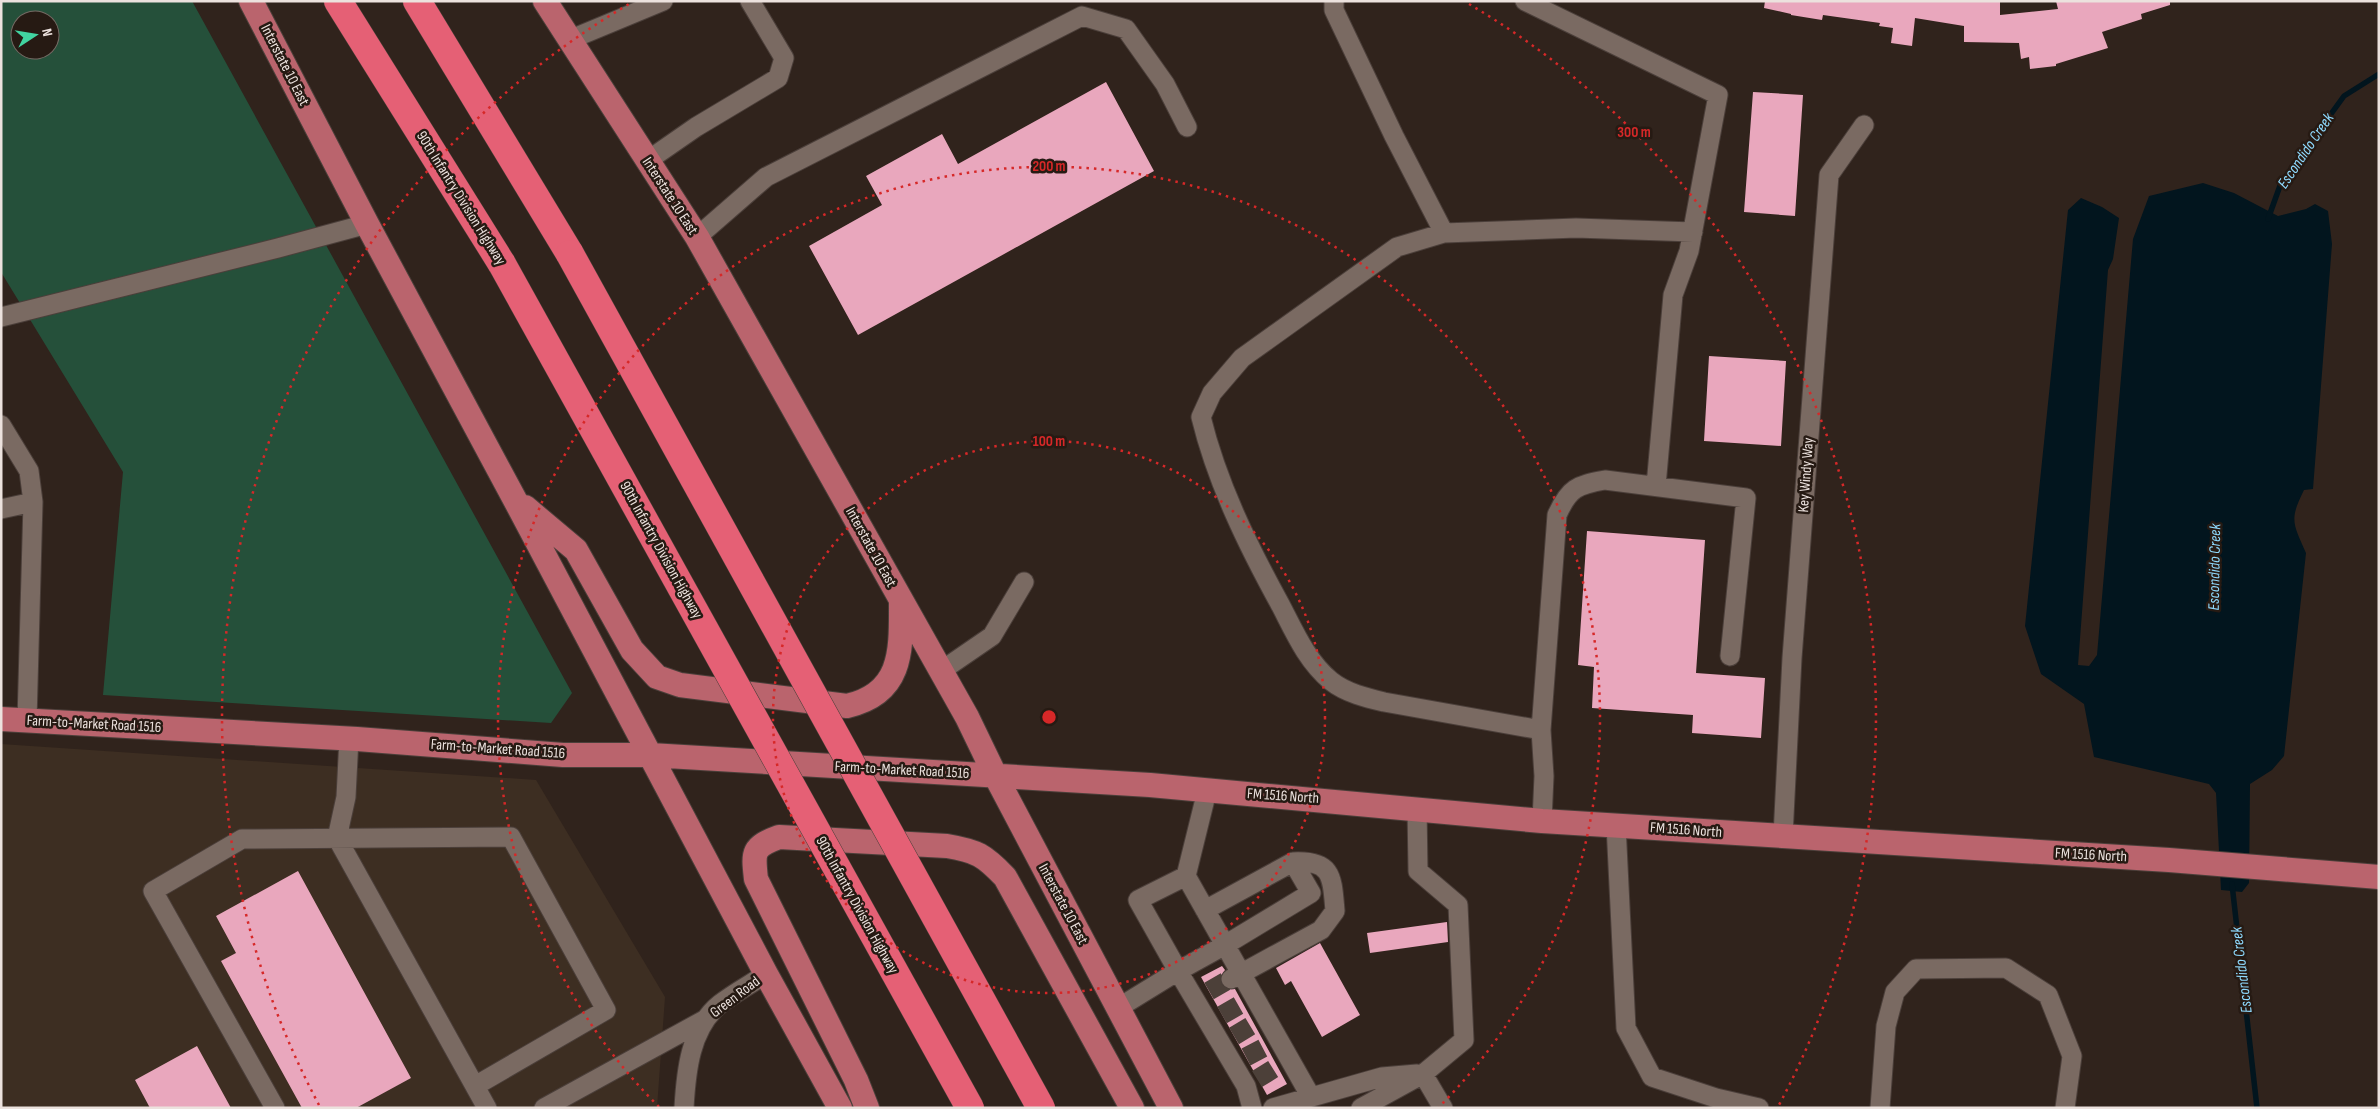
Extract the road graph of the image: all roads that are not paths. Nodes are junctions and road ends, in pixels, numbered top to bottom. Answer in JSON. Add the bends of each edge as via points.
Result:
{"nodes":[{"id":1,"x":251,"y":1,"type":"edge"},
{"id":2,"x":338,"y":1,"type":"edge"},
{"id":3,"x":417,"y":1,"type":"edge"},
{"id":4,"x":544,"y":1,"type":"edge"},
{"id":5,"x":663,"y":1,"type":"edge"},
{"id":6,"x":750,"y":1,"type":"edge"},
{"id":7,"x":1334,"y":1,"type":"edge"},
{"id":8,"x":1524,"y":1,"type":"edge"},
{"id":9,"x":570,"y":40,"type":"junction"},
{"id":10,"x":1864,"y":125,"type":"dead end"},
{"id":11,"x":1188,"y":127,"type":"dead end"},
{"id":12,"x":647,"y":160,"type":"junction"},
{"id":13,"x":367,"y":224,"type":"junction"},
{"id":14,"x":1693,"y":232,"type":"junction"},
{"id":15,"x":1444,"y":233,"type":"junction"},
{"id":16,"x":697,"y":237,"type":"junction"},
{"id":17,"x":1,"y":316,"type":"edge"},
{"id":18,"x":1,"y":425,"type":"edge"},
{"id":19,"x":1656,"y":486,"type":"junction"},
{"id":20,"x":514,"y":498,"type":"junction"},
{"id":21,"x":34,"y":502,"type":"junction"},
{"id":22,"x":1,"y":509,"type":"edge"},
{"id":23,"x":1024,"y":582,"type":"dead end"},
{"id":24,"x":902,"y":600,"type":"junction"},
{"id":25,"x":1730,"y":656,"type":"dead end"},
{"id":26,"x":941,"y":671,"type":"junction"},
{"id":27,"x":1,"y":719,"type":"edge"},
{"id":28,"x":27,"y":721,"type":"junction"},
{"id":29,"x":1541,"y":730,"type":"junction"},
{"id":30,"x":349,"y":738,"type":"junction"},
{"id":31,"x":650,"y":755,"type":"junction"},
{"id":32,"x":995,"y":775,"type":"junction"},
{"id":33,"x":1207,"y":791,"type":"junction"},
{"id":34,"x":1417,"y":808,"type":"junction"},
{"id":35,"x":1542,"y":821,"type":"junction"},
{"id":36,"x":1616,"y":825,"type":"junction"},
{"id":37,"x":1784,"y":836,"type":"junction"},
{"id":38,"x":337,"y":838,"type":"junction"},
{"id":39,"x":1293,"y":862,"type":"junction"},
{"id":40,"x":1186,"y":876,"type":"junction"},
{"id":41,"x":2379,"y":877,"type":"edge"},
{"id":42,"x":1205,"y":910,"type":"junction"},
{"id":43,"x":1225,"y":945,"type":"junction"},
{"id":44,"x":1178,"y":971,"type":"junction"},
{"id":45,"x":766,"y":974,"type":"junction"},
{"id":46,"x":1236,"y":976,"type":"junction"},
{"id":47,"x":1118,"y":1008,"type":"junction"},
{"id":48,"x":706,"y":1019,"type":"junction"},
{"id":49,"x":1423,"y":1074,"type":"junction"},
{"id":50,"x":475,"y":1086,"type":"junction"},
{"id":51,"x":1310,"y":1096,"type":"junction"},
{"id":52,"x":276,"y":1108,"type":"edge"},
{"id":53,"x":487,"y":1108,"type":"edge"},
{"id":54,"x":544,"y":1108,"type":"edge"},
{"id":55,"x":684,"y":1108,"type":"edge"},
{"id":56,"x":840,"y":1108,"type":"edge"},
{"id":57,"x":866,"y":1108,"type":"edge"},
{"id":58,"x":970,"y":1108,"type":"edge"},
{"id":59,"x":1041,"y":1108,"type":"edge"},
{"id":60,"x":1132,"y":1108,"type":"edge"},
{"id":61,"x":1171,"y":1108,"type":"edge"},
{"id":62,"x":1252,"y":1108,"type":"edge"},
{"id":63,"x":1273,"y":1108,"type":"edge"},
{"id":64,"x":1362,"y":1108,"type":"edge"},
{"id":65,"x":1443,"y":1108,"type":"edge"},
{"id":66,"x":1759,"y":1108,"type":"edge"},
{"id":67,"x":1880,"y":1108,"type":"edge"},
{"id":68,"x":2065,"y":1108,"type":"edge"}],
"edges":[{"from":1,"to":13,"type":"main road","name":"Interstate 10 East"},
{"from":2,"to":58,"type":"highway","name":"90th Infantry Division Highway","bridge":true,"via":[[502,264]]},
{"from":3,"to":59,"type":"highway","bridge":true,"via":[[570,254]]},
{"from":4,"to":9,"type":"main road","name":"Interstate 10 East"},
{"from":5,"to":9,"type":"street"},
{"from":6,"to":12,"type":"street","via":[[784,58],[778,78]]},
{"from":7,"to":15,"type":"street","via":[[1334,10]]},
{"from":8,"to":14,"type":"street","via":[[1718,95]]},
{"from":9,"to":12,"type":"main road","name":"Interstate 10 East"},
{"from":10,"to":37,"type":"street","name":"Key Windy Way","via":[[1829,175],[1792,658]]},
{"from":11,"to":16,"type":"street","via":[[1165,84],[1126,29],[1082,16],[766,177]]},
{"from":12,"to":16,"type":"main road","name":"Interstate 10 East"},
{"from":13,"to":17,"type":"street"},
{"from":13,"to":20,"type":"main road","name":"Interstate 10 East"},
{"from":14,"to":15,"type":"street","via":[[1576,228]]},
{"from":14,"to":19,"type":"street","via":[[1673,295]]},
{"from":15,"to":29,"type":"street","via":[[1397,247],[1242,358],[1212,393],[1201,417],[1210,456],[1257,562],[1308,656],[1332,682],[1360,696],[1384,702]]},
{"from":16,"to":24,"type":"main road","name":"Interstate 10 East"},
{"from":18,"to":21,"type":"street","via":[[29,471]]},
{"from":19,"to":25,"type":"street","via":[[1746,498]]},
{"from":19,"to":29,"type":"street","via":[[1605,480],[1583,484],[1572,490],[1562,503],[1557,515]]},
{"from":20,"to":24,"type":"main road","via":[[576,550],[632,650],[657,677],[680,685],[847,706],[865,702],[884,687],[896,668],[901,646]]},
{"from":20,"to":31,"type":"main road","name":"Interstate 10 East"},
{"from":21,"to":22,"type":"street"},
{"from":21,"to":28,"type":"street"},
{"from":23,"to":26,"type":"street","via":[[992,636]]},
{"from":24,"to":26,"type":"main road","name":"Interstate 10 East"},
{"from":26,"to":32,"type":"main road","name":"Interstate 10 East"},
{"from":27,"to":28,"type":"main road","name":"Farm-to-Market Road 1516"},
{"from":28,"to":30,"type":"main road","name":"Farm-to-Market Road 1516"},
{"from":29,"to":35,"type":"street"},
{"from":30,"to":31,"type":"main road","name":"Farm-to-Market Road 1516","via":[[563,755]]},
{"from":30,"to":38,"type":"street","via":[[346,798]]},
{"from":31,"to":32,"type":"main road","name":"Farm-to-Market Road 1516"},
{"from":31,"to":45,"type":"main road","name":"Interstate 10 East"},
{"from":32,"to":33,"type":"main road","name":"FM 1516 North"},
{"from":32,"to":47,"type":"main road","name":"Interstate 10 East"},
{"from":33,"to":34,"type":"main road","name":"FM 1516 North"},
{"from":33,"to":40,"type":"street"},
{"from":34,"to":35,"type":"main road","name":"FM 1516 North"},
{"from":34,"to":49,"type":"street","via":[[1418,871],[1458,905],[1464,1040]]},
{"from":35,"to":36,"type":"main road","name":"FM 1516 North"},
{"from":36,"to":37,"type":"main road","name":"FM 1516 North"},
{"from":36,"to":66,"type":"street","via":[[1626,1028],[1652,1077]]},
{"from":37,"to":41,"type":"main road","name":"FM 1516 North","via":[[2169,860]]},
{"from":38,"to":50,"type":"street"},
{"from":38,"to":50,"type":"street","via":[[511,837],[606,1010]]},
{"from":38,"to":52,"type":"street","via":[[242,838],[153,891]]},
{"from":39,"to":42,"type":"street"},
{"from":39,"to":43,"type":"street","via":[[1311,893]]},
{"from":39,"to":46,"type":"street","via":[[1312,861],[1327,870],[1333,885],[1335,911],[1321,930]]},
{"from":40,"to":42,"type":"street"},
{"from":40,"to":44,"type":"street","via":[[1138,900]]},
{"from":42,"to":43,"type":"street"},
{"from":43,"to":44,"type":"street"},
{"from":43,"to":46,"type":"street"},
{"from":44,"to":47,"type":"street"},
{"from":44,"to":62,"type":"street","via":[[1202,995],[1252,1083]]},
{"from":45,"to":48,"type":"street","name":"Green Road","via":[[719,1005]]},
{"from":45,"to":56,"type":"main road","name":"Interstate 10 East"},
{"from":46,"to":51,"type":"street","via":[[1284,1063]]},
{"from":47,"to":61,"type":"main road","name":"Interstate 10 East"},
{"from":48,"to":54,"type":"street"},
{"from":48,"to":55,"type":"street","name":"Green Road","via":[[689,1059]]},
{"from":49,"to":51,"type":"street","via":[[1382,1077]]},
{"from":49,"to":64,"type":"street"},
{"from":49,"to":65,"type":"street"},
{"from":50,"to":53,"type":"street"},
{"from":51,"to":63,"type":"street"},
{"from":57,"to":60,"type":"main road","via":[[856,1080],[756,879],[754,857],[762,843],[779,837],[947,846],[972,850],[988,860],[1004,878]]},
{"from":67,"to":68,"type":"street","via":[[1886,1026],[1895,992],[1916,969],[2006,968],[2048,995],[2072,1056]]}]}
